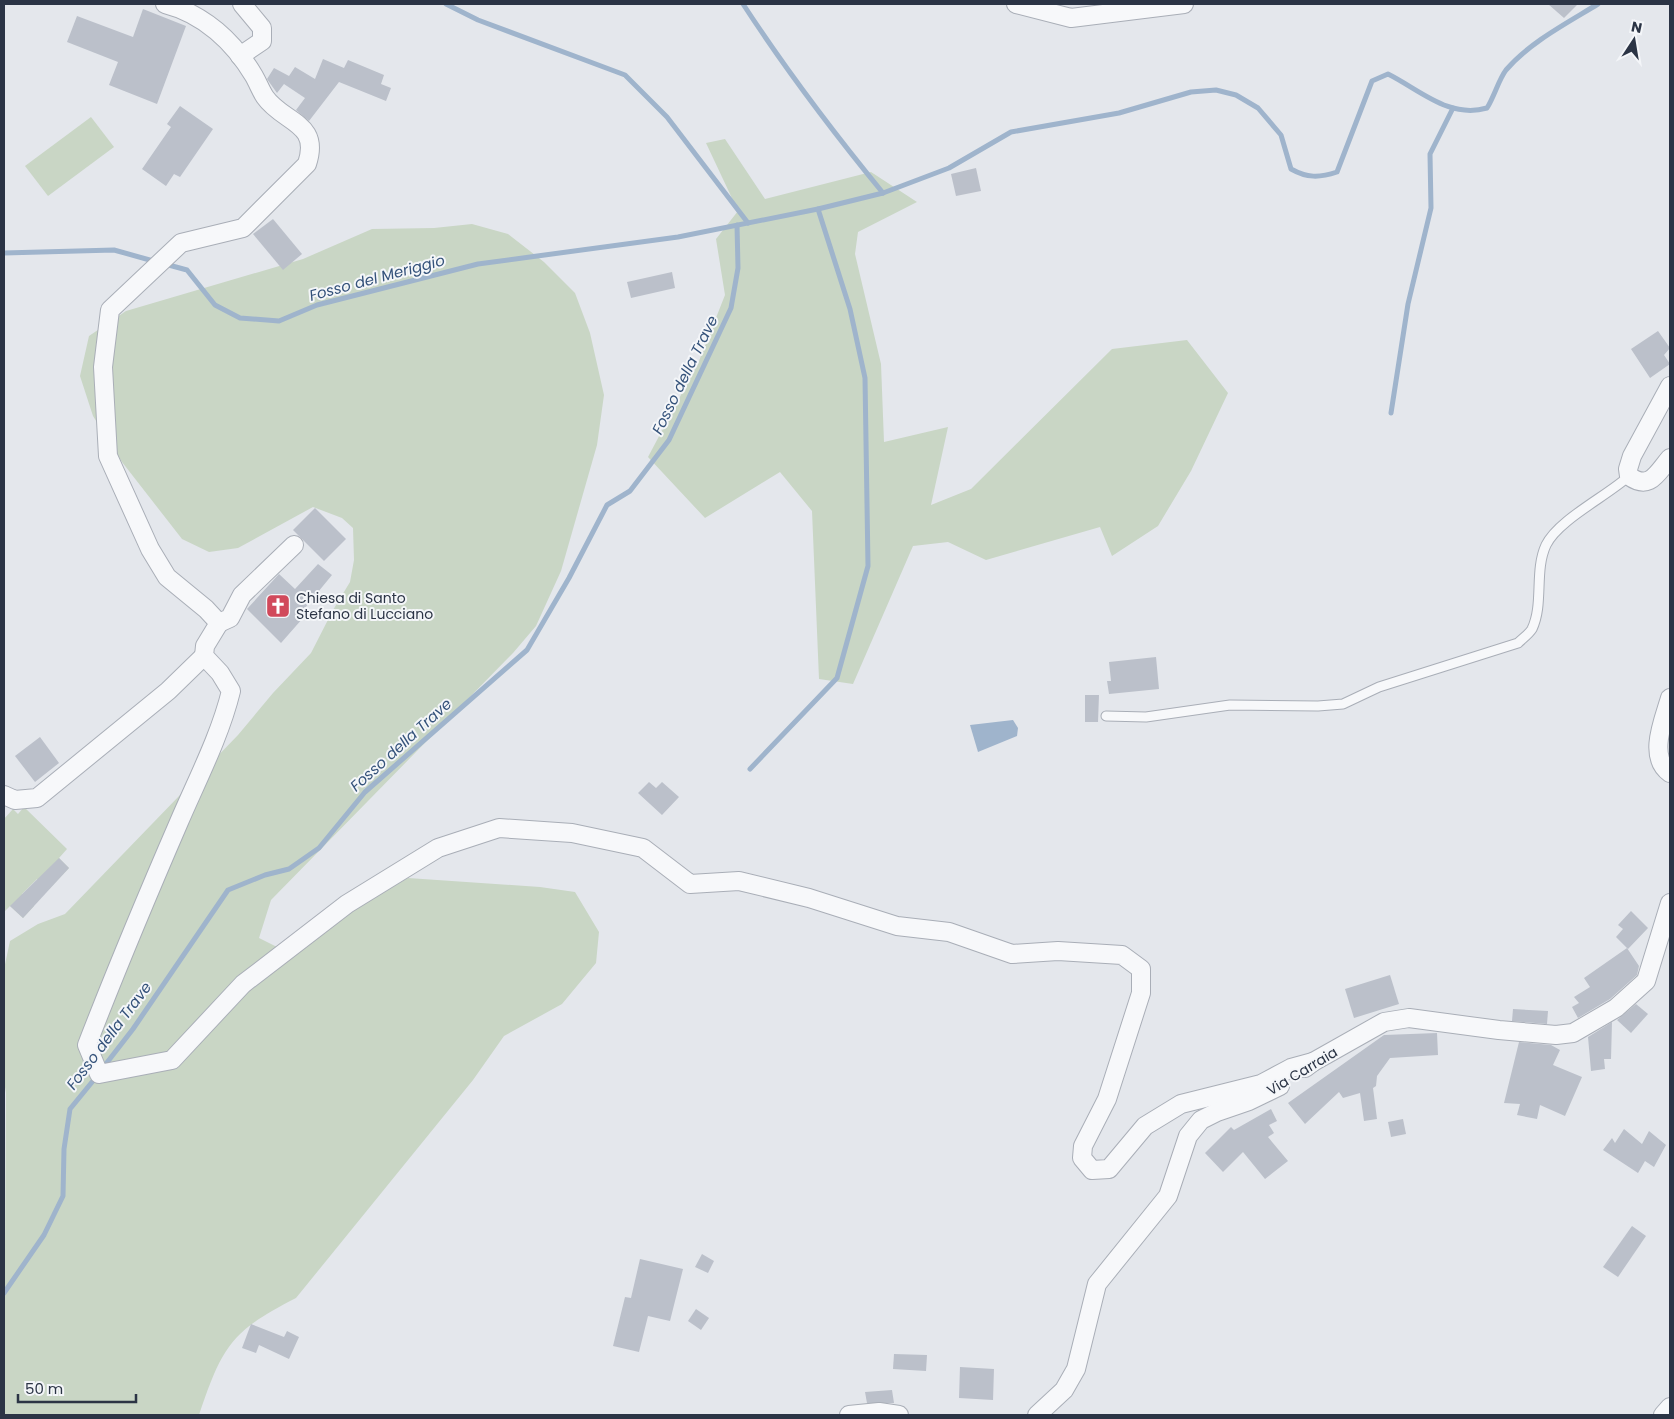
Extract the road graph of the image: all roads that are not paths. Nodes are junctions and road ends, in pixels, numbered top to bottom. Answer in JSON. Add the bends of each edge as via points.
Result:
{"nodes":[{"id":1,"x":165,"y":4,"type":"edge"},
{"id":2,"x":242,"y":4,"type":"edge"},
{"id":3,"x":1016,"y":4,"type":"edge"},
{"id":4,"x":1184,"y":4,"type":"edge"},
{"id":5,"x":240,"y":56,"type":"junction"},
{"id":6,"x":1670,"y":386,"type":"edge"},
{"id":7,"x":1670,"y":458,"type":"edge"},
{"id":8,"x":1629,"y":476,"type":"junction"},
{"id":9,"x":294,"y":545,"type":"dead end"},
{"id":10,"x":219,"y":623,"type":"junction"},
{"id":11,"x":204,"y":656,"type":"junction"},
{"id":12,"x":1670,"y":698,"type":"edge"},
{"id":13,"x":1106,"y":716,"type":"dead end"},
{"id":14,"x":1670,"y":773,"type":"edge"},
{"id":15,"x":4,"y":795,"type":"edge"},
{"id":16,"x":1670,"y":902,"type":"edge"},
{"id":17,"x":1313,"y":1062,"type":"junction"},
{"id":18,"x":1670,"y":1407,"type":"edge"},
{"id":19,"x":848,"y":1415,"type":"edge"},
{"id":20,"x":899,"y":1415,"type":"edge"},
{"id":21,"x":1037,"y":1415,"type":"edge"},
{"id":22,"x":1663,"y":1415,"type":"edge"}],
"edges":[{"from":1,"to":5,"type":"street","via":[[211,24]]},
{"from":2,"to":5,"type":"street","via":[[262,28],[262,41]]},
{"from":3,"to":4,"type":"street","via":[[1071,18]]},
{"from":5,"to":10,"type":"street","via":[[266,98],[308,135],[312,150],[307,164],[243,228],[181,243],[110,310],[103,367],[108,456],[150,549],[167,577]]},
{"from":6,"to":8,"type":"street","via":[[1632,456]]},
{"from":7,"to":8,"type":"street","via":[[1653,478],[1644,483]]},
{"from":8,"to":13,"type":"lane","via":[[1559,527],[1546,545],[1531,630],[1518,643],[1380,687],[1343,704],[1230,705],[1146,717]]},
{"from":9,"to":10,"type":"street","via":[[242,595],[230,618]]},
{"from":10,"to":11,"type":"street","via":[[205,646]]},
{"from":11,"to":15,"type":"street","via":[[168,691],[37,798],[15,800]]},
{"from":11,"to":17,"type":"street","via":[[231,691],[87,1045],[99,1074],[172,1060],[243,984],[347,904],[438,848],[499,828],[572,833],[643,848],[690,884],[739,881],[809,898],[897,926],[949,932],[1012,954],[1058,951],[1122,955],[1140,969],[1141,993],[1107,1098],[1083,1146],[1082,1158],[1092,1170],[1109,1169],[1144,1126],[1181,1104],[1261,1084],[1291,1068]]},
{"from":12,"to":14,"type":"street","via":[[1659,748],[1660,762]]},
{"from":16,"to":17,"type":"street","name":"Via Carraia","via":[[1646,981],[1616,1008],[1573,1033],[1556,1035],[1508,1031],[1409,1018],[1384,1022]]},
{"from":17,"to":21,"type":"street","name":"Via Carraia","via":[[1274,1090],[1200,1120],[1188,1136],[1168,1196],[1097,1284],[1076,1369],[1064,1390]]},
{"from":18,"to":22,"type":"street"},
{"from":19,"to":20,"type":"street","via":[[879,1412]]}]}
